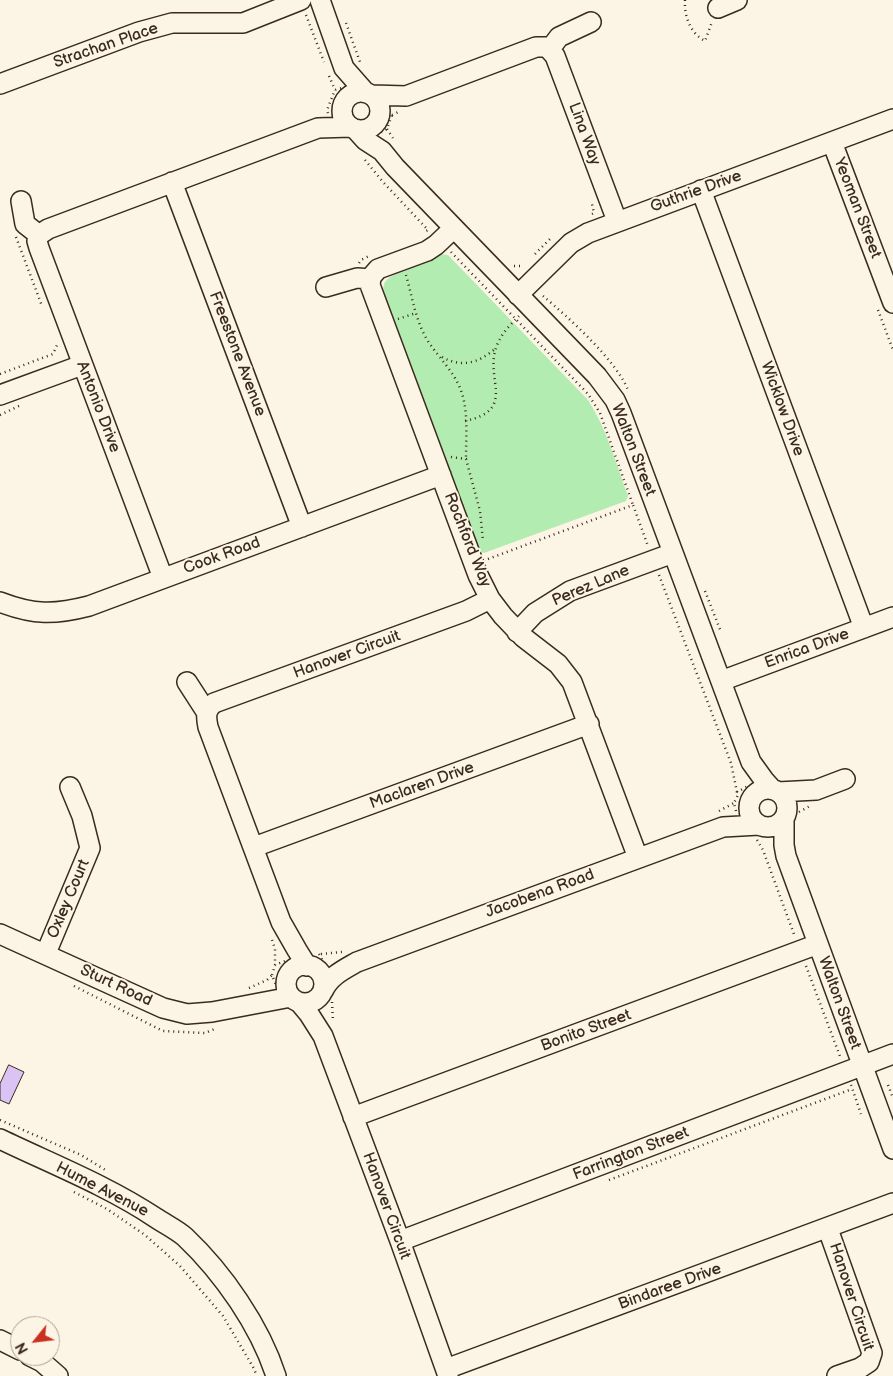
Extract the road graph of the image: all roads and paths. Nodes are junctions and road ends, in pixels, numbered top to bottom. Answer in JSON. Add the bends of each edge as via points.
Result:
{"nodes":[{"id":1,"x":300,"y":0,"type":"edge"},
{"id":2,"x":320,"y":0,"type":"edge"},
{"id":3,"x":685,"y":0,"type":"edge"},
{"id":4,"x":737,"y":0,"type":"edge"},
{"id":5,"x":718,"y":8,"type":"joint"},
{"id":6,"x":591,"y":22,"type":"dead end"},
{"id":7,"x":550,"y":48,"type":"junction"},
{"id":8,"x":333,"y":70,"type":"junction"},
{"id":9,"x":0,"y":84,"type":"edge"},
{"id":10,"x":369,"y":94,"type":"junction"},
{"id":11,"x":338,"y":102,"type":"junction"},
{"id":12,"x":388,"y":119,"type":"junction"},
{"id":13,"x":893,"y":119,"type":"edge"},
{"id":14,"x":319,"y":120,"type":"junction"},
{"id":15,"x":354,"y":128,"type":"junction"},
{"id":16,"x":832,"y":142,"type":"junction"},
{"id":17,"x":365,"y":160,"type":"dead end"},
{"id":18,"x":172,"y":182,"type":"junction"},
{"id":19,"x":701,"y":190,"type":"junction"},
{"id":20,"x":21,"y":201,"type":"dead end"},
{"id":21,"x":592,"y":203,"type":"dead end"},
{"id":22,"x":586,"y":217,"type":"dead end"},
{"id":23,"x":617,"y":222,"type":"junction"},
{"id":24,"x":454,"y":228,"type":"junction"},
{"id":25,"x":32,"y":230,"type":"junction"},
{"id":26,"x":431,"y":234,"type":"junction"},
{"id":27,"x":554,"y":235,"type":"dead end"},
{"id":28,"x":374,"y":254,"type":"dead end"},
{"id":29,"x":534,"y":256,"type":"dead end"},
{"id":30,"x":403,"y":260,"type":"junction"},
{"id":31,"x":528,"y":261,"type":"dead end"},
{"id":32,"x":514,"y":266,"type":"dead end"},
{"id":33,"x":362,"y":279,"type":"junction"},
{"id":34,"x":326,"y":288,"type":"dead end"},
{"id":35,"x":543,"y":290,"type":"dead end"},
{"id":36,"x":893,"y":303,"type":"edge"},
{"id":37,"x":521,"y":307,"type":"junction"},
{"id":38,"x":43,"y":308,"type":"dead end"},
{"id":39,"x":495,"y":349,"type":"junction"},
{"id":40,"x":441,"y":356,"type":"junction"},
{"id":41,"x":75,"y":367,"type":"junction"},
{"id":42,"x":0,"y":374,"type":"edge"},
{"id":43,"x":0,"y":395,"type":"edge"},
{"id":44,"x":466,"y":421,"type":"junction"},
{"id":45,"x":466,"y":459,"type":"dead end"},
{"id":46,"x":441,"y":475,"type":"junction"},
{"id":47,"x":633,"y":505,"type":"dead end"},
{"id":48,"x":302,"y":526,"type":"junction"},
{"id":49,"x":673,"y":553,"type":"junction"},
{"id":50,"x":162,"y":578,"type":"junction"},
{"id":51,"x":490,"y":599,"type":"junction"},
{"id":52,"x":0,"y":602,"type":"edge"},
{"id":53,"x":893,"y":617,"type":"edge"},
{"id":54,"x":864,"y":628,"type":"junction"},
{"id":55,"x":517,"y":632,"type":"junction"},
{"id":56,"x":721,"y":681,"type":"junction"},
{"id":57,"x":187,"y":682,"type":"dead end"},
{"id":58,"x":207,"y":713,"type":"junction"},
{"id":59,"x":589,"y":724,"type":"junction"},
{"id":60,"x":845,"y":779,"type":"dead end"},
{"id":61,"x":70,"y":787,"type":"dead end"},
{"id":62,"x":816,"y":790,"type":"junction"},
{"id":63,"x":757,"y":804,"type":"junction"},
{"id":64,"x":785,"y":816,"type":"junction"},
{"id":65,"x":254,"y":847,"type":"junction"},
{"id":66,"x":786,"y":856,"type":"junction"},
{"id":67,"x":638,"y":858,"type":"junction"},
{"id":68,"x":276,"y":929,"type":"junction"},
{"id":69,"x":0,"y":934,"type":"edge"},
{"id":70,"x":818,"y":944,"type":"junction"},
{"id":71,"x":800,"y":951,"type":"junction"},
{"id":72,"x":46,"y":953,"type":"junction"},
{"id":73,"x":350,"y":957,"type":"junction"},
{"id":74,"x":319,"y":971,"type":"junction"},
{"id":75,"x":286,"y":985,"type":"junction"},
{"id":76,"x":247,"y":989,"type":"dead end"},
{"id":77,"x":329,"y":1033,"type":"junction"},
{"id":78,"x":893,"y":1054,"type":"edge"},
{"id":79,"x":854,"y":1069,"type":"junction"},
{"id":80,"x":862,"y":1114,"type":"dead end"},
{"id":81,"x":353,"y":1117,"type":"junction"},
{"id":82,"x":0,"y":1139,"type":"edge"},
{"id":83,"x":893,"y":1150,"type":"edge"},
{"id":84,"x":73,"y":1192,"type":"dead end"},
{"id":85,"x":893,"y":1203,"type":"edge"},
{"id":86,"x":828,"y":1228,"type":"junction"},
{"id":87,"x":400,"y":1241,"type":"junction"},
{"id":88,"x":47,"y":1366,"type":"edge"},
{"id":89,"x":447,"y":1373,"type":"edge"},
{"id":90,"x":58,"y":1376,"type":"edge"},
{"id":91,"x":257,"y":1376,"type":"edge"},
{"id":92,"x":276,"y":1376,"type":"edge"},
{"id":93,"x":837,"y":1376,"type":"edge"}],
"edges":[{"from":1,"to":8,"type":"path"},
{"from":1,"to":9,"type":"street","name":"Strachan Place","via":[[243,23],[172,24],[139,32]]},
{"from":2,"to":8,"type":"street"},
{"from":3,"to":5,"type":"path","via":[[687,20],[696,36],[705,40]]},
{"from":4,"to":5,"type":"street"},
{"from":6,"to":7,"type":"street","via":[[559,37]]},
{"from":7,"to":12,"type":"street","via":[[536,47]]},
{"from":7,"to":23,"type":"street","name":"Lina Way"},
{"from":8,"to":10,"type":"street"},
{"from":8,"to":11,"type":"street"},
{"from":8,"to":11,"type":"path"},
{"from":10,"to":11,"type":"street","via":[[355,94]]},
{"from":10,"to":12,"type":"street"},
{"from":10,"to":12,"type":"street"},
{"from":11,"to":14,"type":"street"},
{"from":11,"to":14,"type":"path"},
{"from":11,"to":15,"type":"street","via":[[344,118]]},
{"from":12,"to":15,"type":"street","via":[[368,129]]},
{"from":12,"to":15,"type":"street","name":"Walton Street","via":[[365,140]]},
{"from":12,"to":24,"type":"street","name":"Walton Street","via":[[395,167]]},
{"from":13,"to":16,"type":"street","name":"Guthrie Drive"},
{"from":14,"to":15,"type":"street"},
{"from":14,"to":18,"type":"street"},
{"from":16,"to":19,"type":"street","name":"Guthrie Drive"},
{"from":16,"to":36,"type":"street","name":"Yeoman Street"},
{"from":17,"to":26,"type":"path"},
{"from":18,"to":25,"type":"street","via":[[48,229]]},
{"from":18,"to":48,"type":"street","name":"Freestone Avenue"},
{"from":19,"to":23,"type":"street","name":"Guthrie Drive"},
{"from":19,"to":54,"type":"street","name":"Wicklow Drive"},
{"from":20,"to":25,"type":"street","name":"Antonio Drive"},
{"from":21,"to":22,"type":"path","via":[[594,213]]},
{"from":23,"to":37,"type":"street","name":"Guthrie Drive","via":[[576,240]]},
{"from":24,"to":26,"type":"street"},
{"from":24,"to":37,"type":"street","name":"Walton Street"},
{"from":25,"to":38,"type":"path","via":[[16,236]]},
{"from":25,"to":41,"type":"street","name":"Antonio Drive"},
{"from":26,"to":30,"type":"street","via":[[427,251]]},
{"from":26,"to":37,"type":"path"},
{"from":27,"to":29,"type":"path"},
{"from":28,"to":33,"type":"path","via":[[361,260]]},
{"from":30,"to":33,"type":"street"},
{"from":30,"to":40,"type":"path","via":[[419,322],[426,338]]},
{"from":31,"to":32,"type":"path","via":[[523,267]]},
{"from":33,"to":34,"type":"street"},
{"from":33,"to":46,"type":"street","name":"Rochford Way","via":[[370,285]]},
{"from":35,"to":37,"type":"path","via":[[542,294]]},
{"from":37,"to":39,"type":"path"},
{"from":37,"to":47,"type":"path","via":[[600,413]]},
{"from":37,"to":49,"type":"street","name":"Walton Street","via":[[597,376],[615,400]]},
{"from":39,"to":40,"type":"path","via":[[485,358],[467,364],[450,362]]},
{"from":39,"to":44,"type":"path","via":[[493,375],[497,392],[494,403],[482,416]]},
{"from":40,"to":44,"type":"path","via":[[463,395]]},
{"from":41,"to":42,"type":"path","via":[[57,344],[53,354]]},
{"from":41,"to":43,"type":"street"},
{"from":41,"to":50,"type":"street","name":"Antonio Drive"},
{"from":44,"to":45,"type":"path"},
{"from":46,"to":48,"type":"street","name":"Cook Road"},
{"from":46,"to":51,"type":"street","name":"Rochford Way"},
{"from":48,"to":50,"type":"street","name":"Cook Road"},
{"from":49,"to":55,"type":"street","name":"Perez Lane","via":[[564,594],[536,613]]},
{"from":49,"to":56,"type":"street","name":"Walton Street"},
{"from":50,"to":52,"type":"street","name":"Cook Road","via":[[89,606],[64,612],[20,610]]},
{"from":51,"to":55,"type":"street","name":"Rochford Way"},
{"from":51,"to":58,"type":"street","name":"Hanover Circuit","via":[[466,612],[214,704]]},
{"from":53,"to":54,"type":"street","name":"Enrica Drive"},
{"from":54,"to":56,"type":"street","name":"Enrica Drive"},
{"from":55,"to":59,"type":"street","name":"Rochford Way","via":[[566,673]]},
{"from":56,"to":63,"type":"street","name":"Walton Street","via":[[751,762]]},
{"from":57,"to":58,"type":"street"},
{"from":58,"to":65,"type":"street","via":[[208,728]]},
{"from":59,"to":65,"type":"street","name":"Maclaren Drive"},
{"from":59,"to":67,"type":"street","name":"Rochford Way"},
{"from":60,"to":62,"type":"street"},
{"from":61,"to":72,"type":"street","name":"Oxley Court","via":[[90,848]]},
{"from":62,"to":63,"type":"street"},
{"from":62,"to":64,"type":"street"},
{"from":63,"to":63,"type":"path","via":[[734,803],[738,792]]},
{"from":63,"to":64,"type":"street","via":[[775,826]]},
{"from":63,"to":64,"type":"street","via":[[786,802]]},
{"from":63,"to":66,"type":"street","name":"Walton Street","via":[[775,844]]},
{"from":63,"to":67,"type":"street","name":"Jacobena Road","via":[[723,827]]},
{"from":63,"to":71,"type":"path","via":[[747,835],[756,839],[763,850]]},
{"from":64,"to":66,"type":"street","name":"Walton Street"},
{"from":65,"to":68,"type":"street"},
{"from":66,"to":70,"type":"street","name":"Walton Street"},
{"from":67,"to":73,"type":"street","name":"Jacobena Road"},
{"from":68,"to":74,"type":"street"},
{"from":68,"to":75,"type":"street"},
{"from":68,"to":75,"type":"path","via":[[275,949]]},
{"from":69,"to":72,"type":"street","name":"Sturt Road"},
{"from":70,"to":71,"type":"street","name":"Bonito Street"},
{"from":70,"to":79,"type":"street","name":"Walton Street"},
{"from":71,"to":79,"type":"path"},
{"from":71,"to":81,"type":"street","name":"Bonito Street"},
{"from":72,"to":75,"type":"street","name":"Sturt Road","via":[[163,1008],[187,1014],[237,1007]]},
{"from":73,"to":74,"type":"street","name":"Jacobena Road"},
{"from":73,"to":74,"type":"path"},
{"from":74,"to":75,"type":"street","via":[[295,968]]},
{"from":74,"to":75,"type":"street","via":[[312,1002],[307,1003]]},
{"from":74,"to":77,"type":"street","via":[[319,1008]]},
{"from":74,"to":77,"type":"path","via":[[334,990],[331,994],[333,1021]]},
{"from":75,"to":76,"type":"path","via":[[272,975]]},
{"from":75,"to":77,"type":"street"},
{"from":77,"to":81,"type":"street","name":"Hanover Circuit"},
{"from":78,"to":79,"type":"street","name":"Farrington Street"},
{"from":79,"to":80,"type":"path"},
{"from":79,"to":83,"type":"street","name":"Walton Street"},
{"from":79,"to":87,"type":"street","name":"Farrington Street"},
{"from":81,"to":87,"type":"street","name":"Hanover Circuit"},
{"from":82,"to":92,"type":"street","name":"Hume Avenue","via":[[133,1203],[184,1236],[222,1279],[252,1321]]},
{"from":84,"to":91,"type":"path","via":[[145,1235],[180,1266],[223,1316]]},
{"from":85,"to":86,"type":"street","name":"Bindaree Drive"},
{"from":86,"to":89,"type":"street","name":"Bindaree Drive"},
{"from":86,"to":93,"type":"street","name":"Hanover Circuit","via":[[872,1354],[869,1362],[860,1368]]},
{"from":87,"to":89,"type":"street","name":"Hanover Circuit"},
{"from":88,"to":90,"type":"street"}]}
